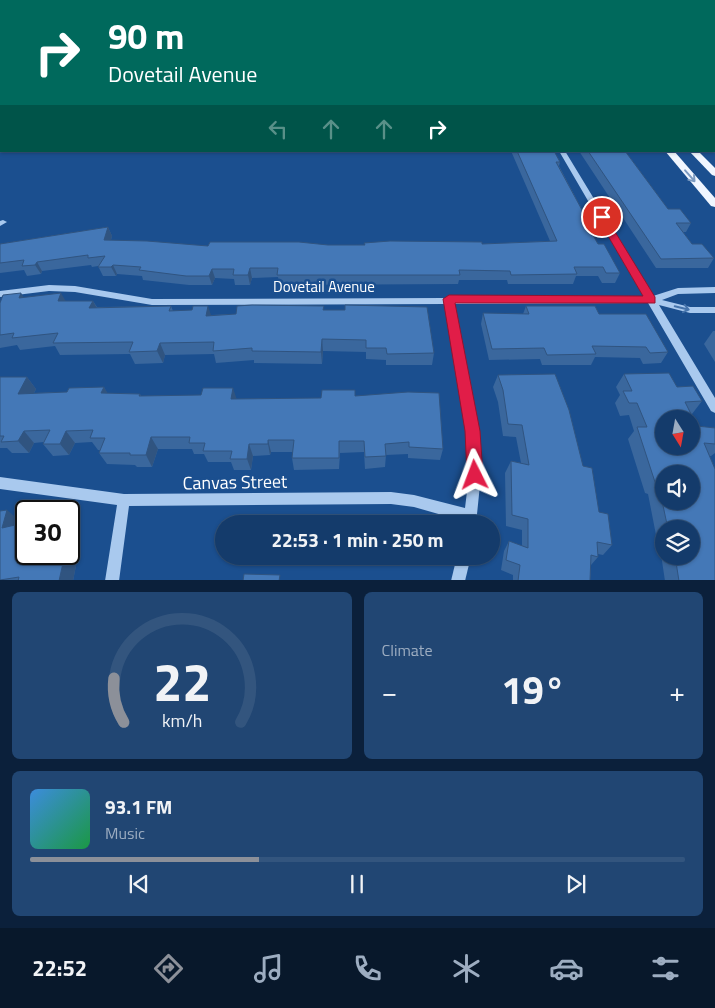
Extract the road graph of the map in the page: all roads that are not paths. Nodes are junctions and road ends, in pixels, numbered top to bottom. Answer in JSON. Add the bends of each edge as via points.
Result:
{"nodes":[{"id":1,"x":563,"y":152,"type":"edge"},
{"id":2,"x":669,"y":152,"type":"edge"},
{"id":3,"x":695,"y":152,"type":"edge"},
{"id":4,"x":715,"y":173,"type":"edge"},
{"id":5,"x":715,"y":204,"type":"edge"},
{"id":6,"x":715,"y":290,"type":"edge"},
{"id":7,"x":0,"y":294,"type":"edge"},
{"id":8,"x":449,"y":299,"type":"junction"},
{"id":9,"x":651,"y":300,"type":"junction"},
{"id":10,"x":715,"y":310,"type":"edge"},
{"id":11,"x":715,"y":408,"type":"edge"},
{"id":12,"x":0,"y":483,"type":"edge"},
{"id":13,"x":124,"y":500,"type":"junction"},
{"id":14,"x":455,"y":515,"type":"edge"},
{"id":15,"x":471,"y":515,"type":"edge"},
{"id":16,"x":462,"y":565,"type":"edge"},
{"id":17,"x":112,"y":580,"type":"edge"},
{"id":18,"x":458,"y":580,"type":"edge"}],
"edges":[{"from":1,"to":9,"type":"street"},
{"from":2,"to":5,"type":"main road","one_way":true},
{"from":3,"to":4,"type":"main road"},
{"from":6,"to":9,"type":"street","name":"Dovetail Avenue","via":[[678,291]]},
{"from":7,"to":8,"type":"street","name":"Dovetail Avenue","via":[[49,288],[75,289],[152,302]]},
{"from":8,"to":9,"type":"street","name":"Dovetail Avenue"},
{"from":8,"to":15,"type":"street","via":[[472,431],[475,475]]},
{"from":9,"to":10,"type":"street","name":"Dovetail Avenue","one_way":true,"via":[[690,310]]},
{"from":9,"to":11,"type":"street"},
{"from":12,"to":13,"type":"street","name":"Canvas Street"},
{"from":13,"to":14,"type":"street","name":"Canvas Street","via":[[392,498],[414,501]]},
{"from":13,"to":17,"type":"street"},
{"from":16,"to":18,"type":"street"}]}
